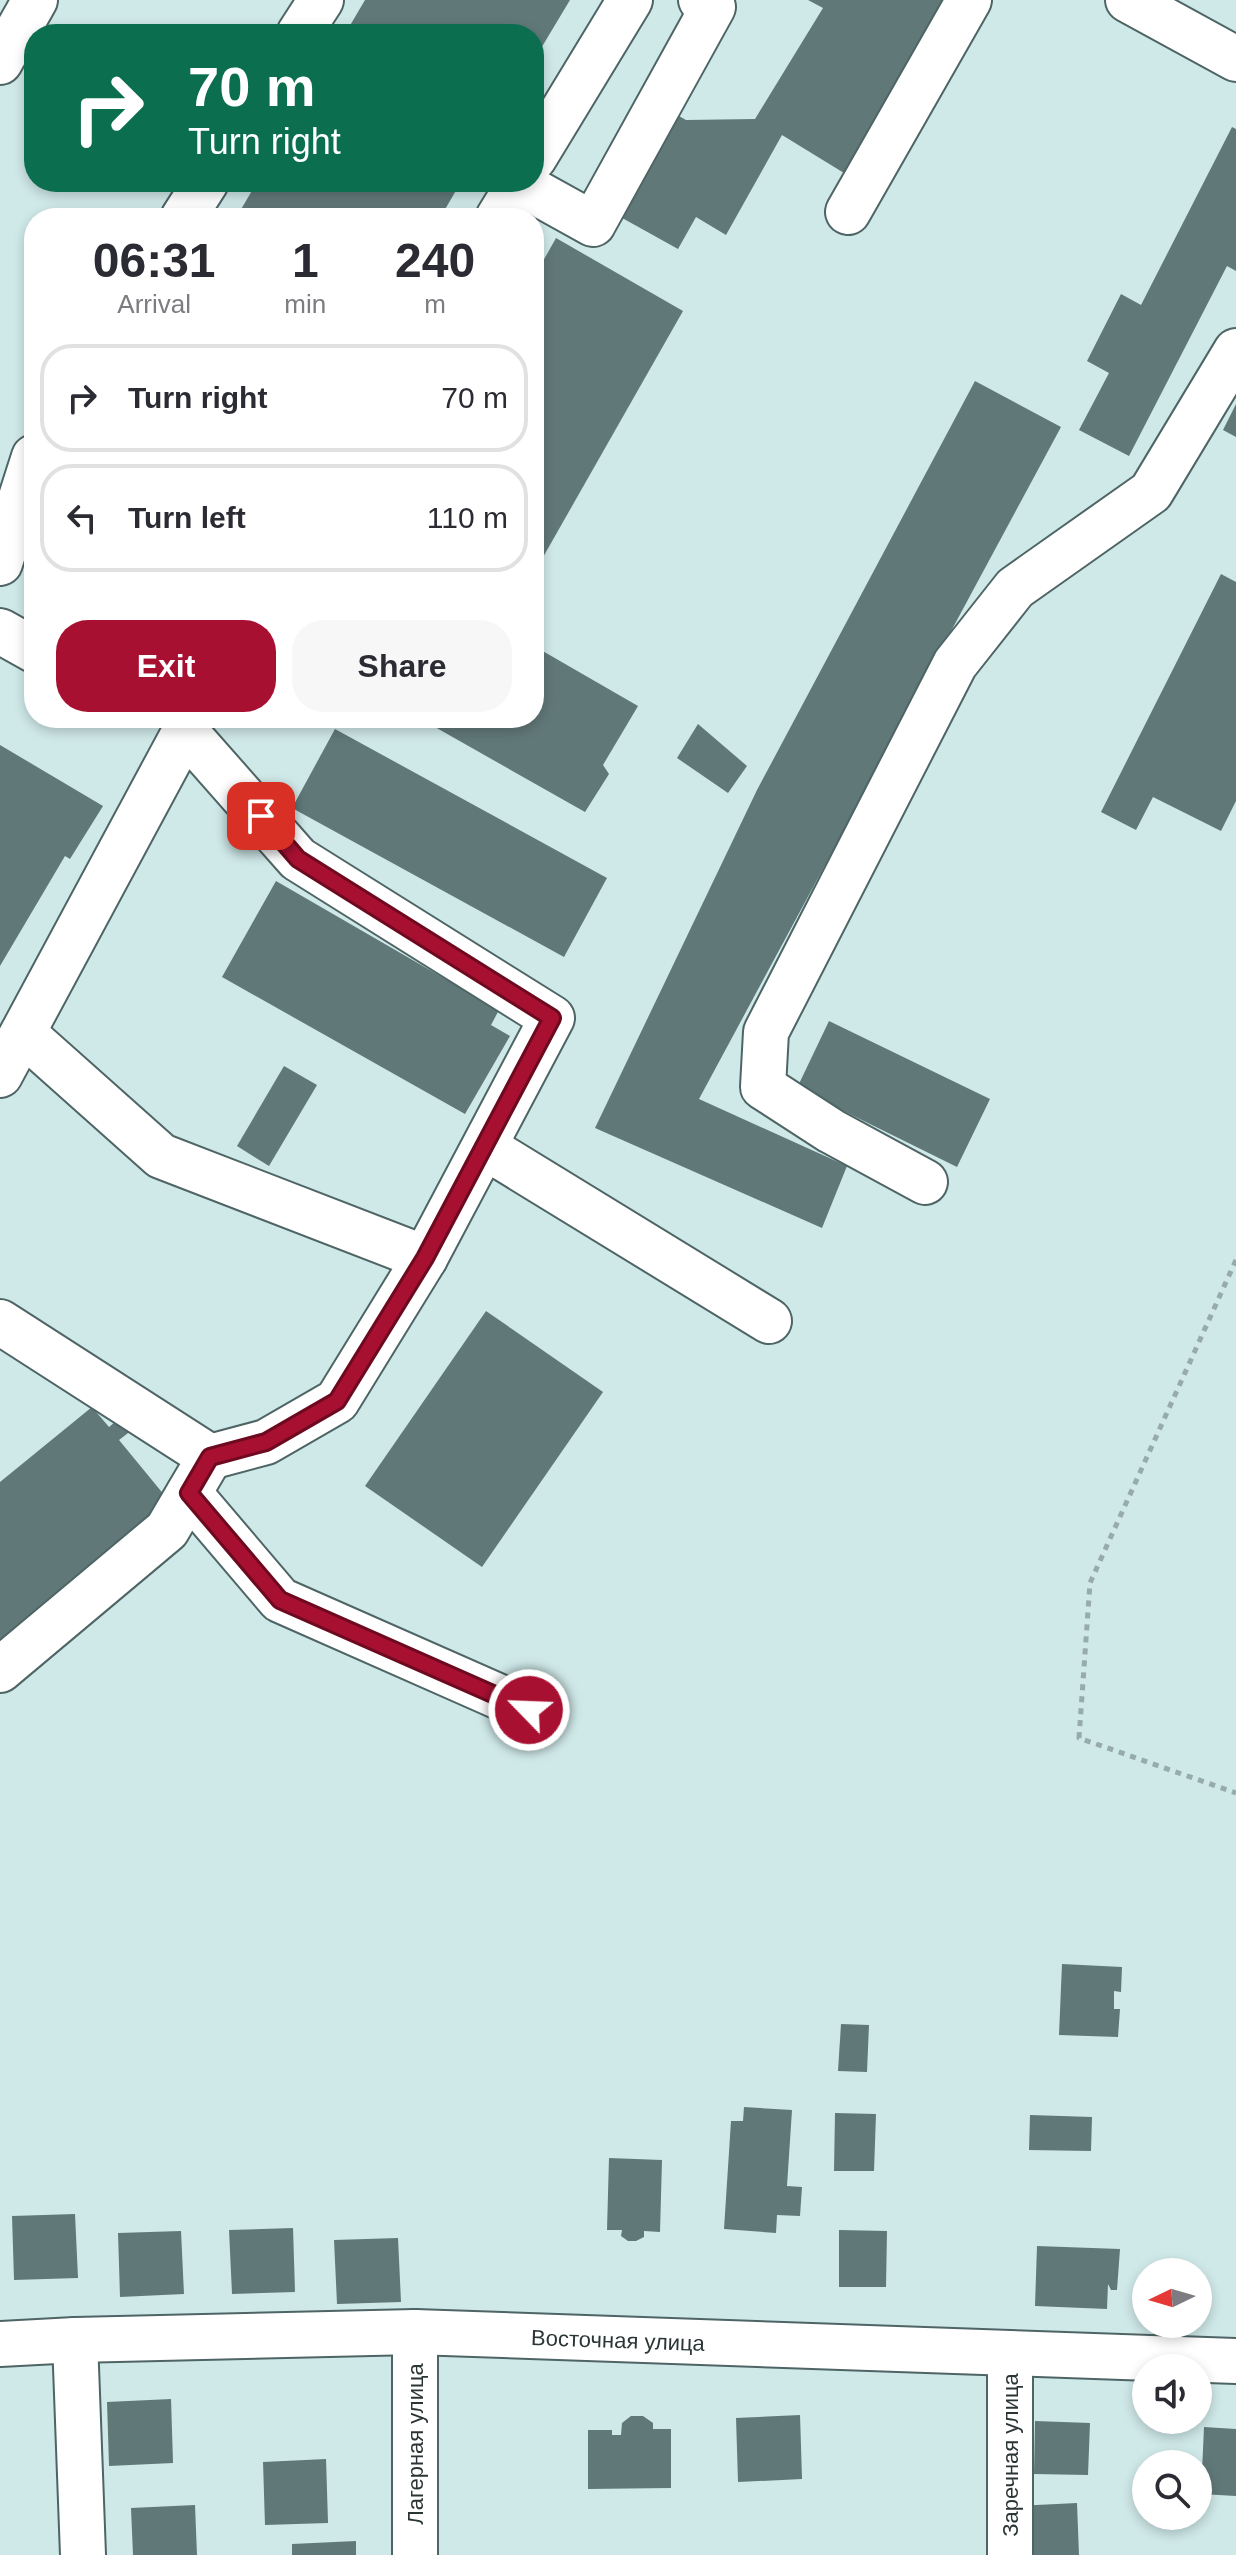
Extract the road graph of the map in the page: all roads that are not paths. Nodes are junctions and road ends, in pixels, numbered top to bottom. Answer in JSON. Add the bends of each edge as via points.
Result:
{"nodes":[{"id":1,"x":35,"y":0,"type":"edge"},
{"id":2,"x":321,"y":0,"type":"edge"},
{"id":3,"x":630,"y":0,"type":"edge"},
{"id":4,"x":701,"y":0,"type":"edge"},
{"id":5,"x":969,"y":0,"type":"edge"},
{"id":6,"x":1128,"y":0,"type":"edge"},
{"id":7,"x":305,"y":24,"type":"edge"},
{"id":8,"x":1236,"y":59,"type":"edge"},
{"id":9,"x":0,"y":62,"type":"edge"},
{"id":10,"x":544,"y":142,"type":"edge"},
{"id":11,"x":537,"y":192,"type":"edge"},
{"id":12,"x":848,"y":212,"type":"dead end"},
{"id":13,"x":1236,"y":351,"type":"edge"},
{"id":14,"x":24,"y":488,"type":"edge"},
{"id":15,"x":0,"y":563,"type":"edge"},
{"id":16,"x":0,"y":631,"type":"edge"},
{"id":17,"x":24,"y":644,"type":"edge"},
{"id":18,"x":177,"y":728,"type":"edge"},
{"id":19,"x":185,"y":728,"type":"edge"},
{"id":20,"x":23,"y":1033,"type":"junction"},
{"id":21,"x":0,"y":1075,"type":"edge"},
{"id":22,"x":485,"y":1147,"type":"junction"},
{"id":23,"x":925,"y":1182,"type":"dead end"},
{"id":24,"x":425,"y":1258,"type":"junction"},
{"id":25,"x":769,"y":1321,"type":"dead end"},
{"id":26,"x":0,"y":1322,"type":"edge"},
{"id":27,"x":200,"y":1475,"type":"junction"},
{"id":28,"x":0,"y":1670,"type":"edge"},
{"id":29,"x":529,"y":1710,"type":"dead end"},
{"id":30,"x":415,"y":2332,"type":"junction"},
{"id":31,"x":75,"y":2340,"type":"junction"},
{"id":32,"x":0,"y":2344,"type":"edge"},
{"id":33,"x":1010,"y":2354,"type":"junction"},
{"id":34,"x":1236,"y":2361,"type":"edge"},
{"id":35,"x":83,"y":2555,"type":"edge"},
{"id":36,"x":415,"y":2555,"type":"edge"},
{"id":37,"x":1010,"y":2555,"type":"edge"}],
"edges":[{"from":1,"to":9,"type":"street"},
{"from":2,"to":7,"type":"street"},
{"from":3,"to":10,"type":"street"},
{"from":4,"to":11,"type":"street","via":[[713,7],[593,224]]},
{"from":5,"to":12,"type":"street"},
{"from":6,"to":8,"type":"street"},
{"from":13,"to":23,"type":"street","via":[[1151,492],[1015,588],[955,664],[766,1032],[763,1087]]},
{"from":14,"to":15,"type":"street"},
{"from":16,"to":17,"type":"street"},
{"from":18,"to":20,"type":"street"},
{"from":19,"to":22,"type":"street","via":[[298,859],[552,1018]]},
{"from":20,"to":21,"type":"street"},
{"from":20,"to":24,"type":"street","via":[[161,1156]]},
{"from":22,"to":24,"type":"street"},
{"from":22,"to":25,"type":"street"},
{"from":24,"to":27,"type":"street","via":[[337,1401]]},
{"from":26,"to":27,"type":"street"},
{"from":27,"to":28,"type":"street","via":[[167,1530]]},
{"from":27,"to":29,"type":"street","via":[[280,1600]]},
{"from":30,"to":31,"type":"street","name":"Восточная улица"},
{"from":30,"to":33,"type":"street","name":"Восточная улица"},
{"from":30,"to":36,"type":"street","name":"Лагерная улица"},
{"from":31,"to":32,"type":"street","name":"Восточная улица"},
{"from":31,"to":35,"type":"street"},
{"from":33,"to":34,"type":"street","name":"Восточная улица"},
{"from":33,"to":37,"type":"street","name":"Заречная улица"}]}
